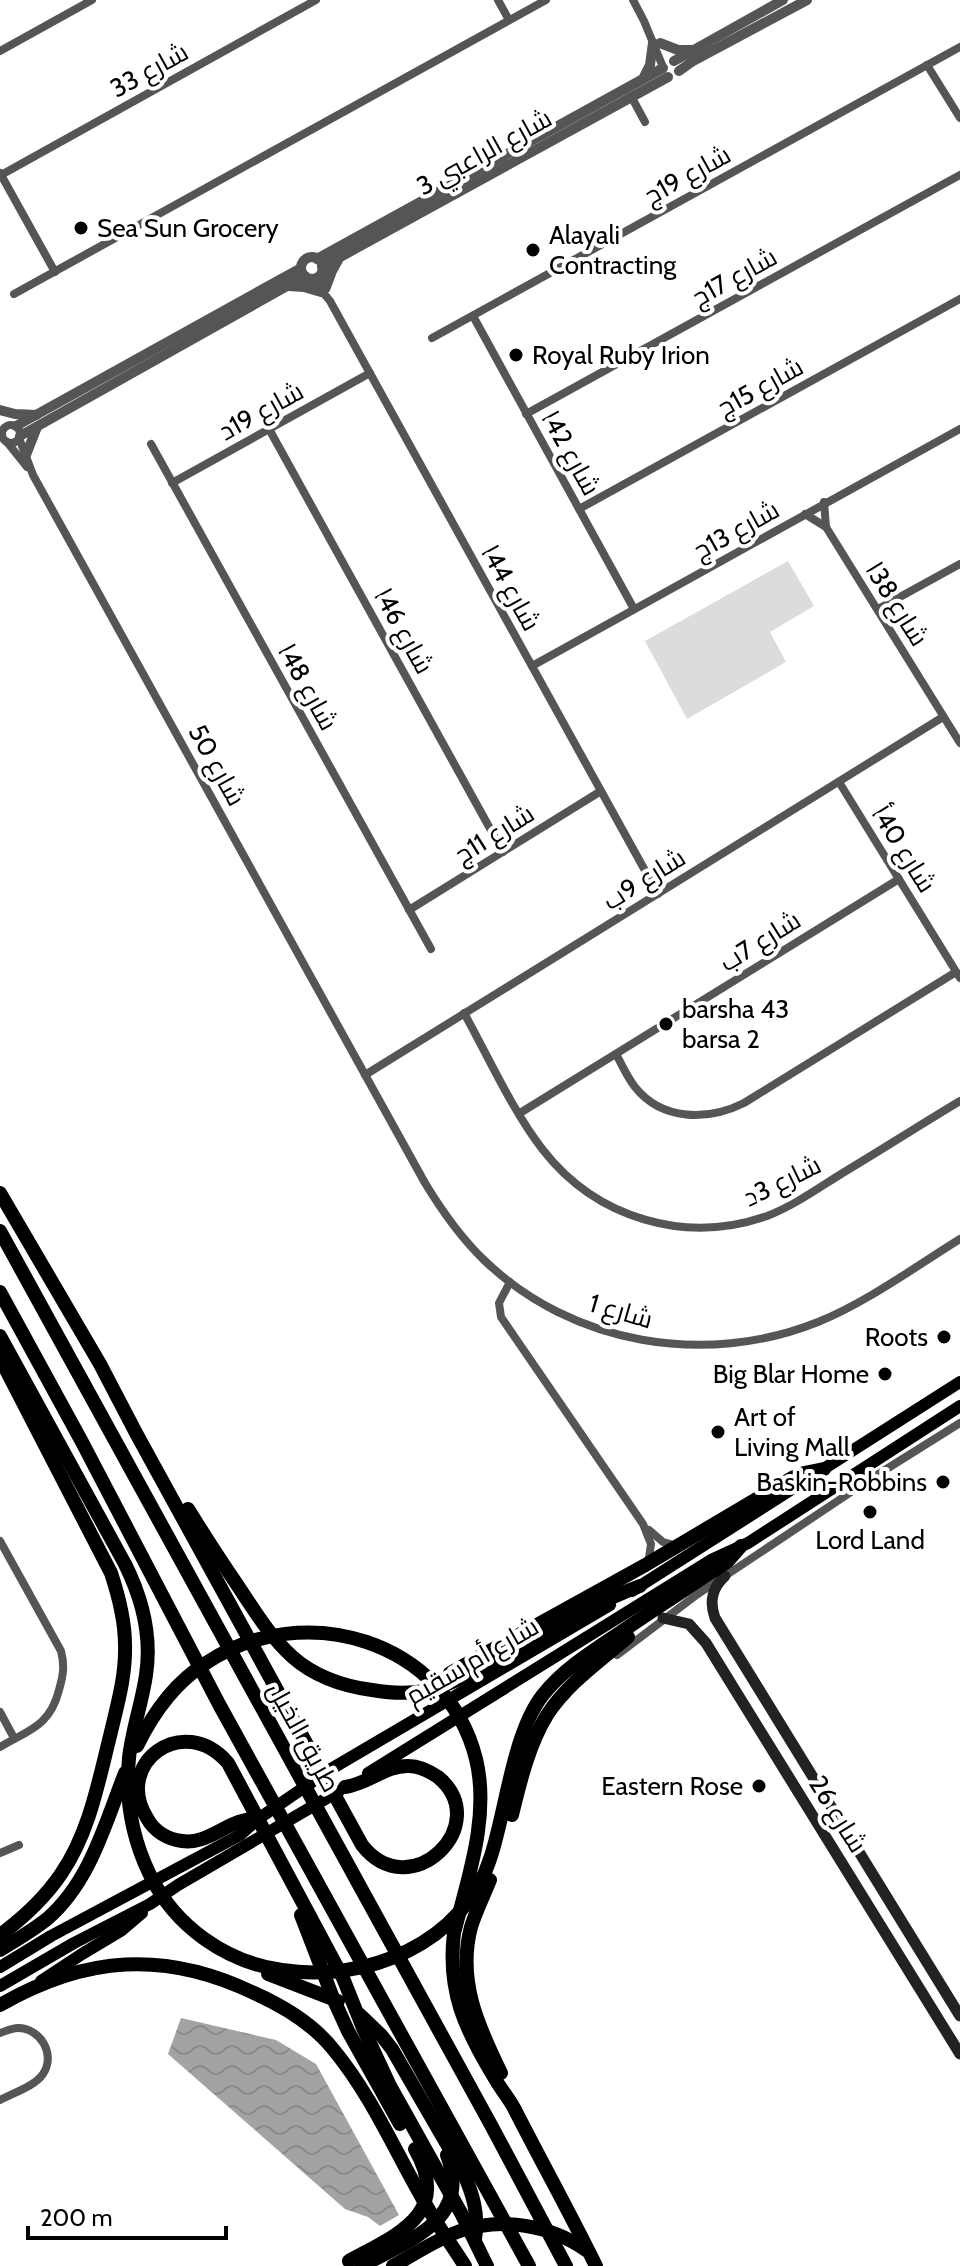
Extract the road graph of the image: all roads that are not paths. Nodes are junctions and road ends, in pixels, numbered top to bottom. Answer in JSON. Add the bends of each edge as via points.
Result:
{"nodes":[{"id":1,"x":92,"y":0,"type":"edge"},
{"id":2,"x":316,"y":0,"type":"edge"},
{"id":3,"x":498,"y":0,"type":"edge"},
{"id":4,"x":546,"y":0,"type":"edge"},
{"id":5,"x":633,"y":0,"type":"edge"},
{"id":6,"x":783,"y":0,"type":"edge"},
{"id":7,"x":807,"y":0,"type":"edge"},
{"id":8,"x":509,"y":20,"type":"junction"},
{"id":9,"x":657,"y":43,"type":"junction"},
{"id":10,"x":960,"y":47,"type":"edge"},
{"id":11,"x":698,"y":49,"type":"junction"},
{"id":12,"x":0,"y":51,"type":"edge"},
{"id":13,"x":927,"y":65,"type":"junction"},
{"id":14,"x":670,"y":67,"type":"junction"},
{"id":15,"x":642,"y":80,"type":"junction"},
{"id":16,"x":631,"y":96,"type":"junction"},
{"id":17,"x":960,"y":118,"type":"edge"},
{"id":18,"x":645,"y":122,"type":"dead end"},
{"id":19,"x":0,"y":174,"type":"edge"},
{"id":20,"x":960,"y":175,"type":"edge"},
{"id":21,"x":342,"y":256,"type":"junction"},
{"id":22,"x":313,"y":270,"type":"junction"},
{"id":23,"x":55,"y":272,"type":"junction"},
{"id":24,"x":287,"y":286,"type":"junction"},
{"id":25,"x":323,"y":289,"type":"junction"},
{"id":26,"x":14,"y":294,"type":"dead end"},
{"id":27,"x":960,"y":299,"type":"edge"},
{"id":28,"x":473,"y":316,"type":"junction"},
{"id":29,"x":432,"y":338,"type":"dead end"},
{"id":30,"x":370,"y":373,"type":"junction"},
{"id":31,"x":0,"y":410,"type":"edge"},
{"id":32,"x":526,"y":414,"type":"junction"},
{"id":33,"x":39,"y":419,"type":"junction"},
{"id":34,"x":269,"y":429,"type":"junction"},
{"id":35,"x":960,"y":429,"type":"edge"},
{"id":36,"x":1,"y":430,"type":"edge"},
{"id":37,"x":17,"y":431,"type":"junction"},
{"id":38,"x":7,"y":442,"type":"junction"},
{"id":39,"x":151,"y":444,"type":"dead end"},
{"id":40,"x":26,"y":455,"type":"junction"},
{"id":41,"x":33,"y":475,"type":"junction"},
{"id":42,"x":172,"y":483,"type":"junction"},
{"id":43,"x":824,"y":502,"type":"junction"},
{"id":44,"x":579,"y":509,"type":"junction"},
{"id":45,"x":805,"y":514,"type":"junction"},
{"id":46,"x":826,"y":527,"type":"junction"},
{"id":47,"x":960,"y":564,"type":"edge"},
{"id":48,"x":634,"y":609,"type":"junction"},
{"id":49,"x":878,"y":609,"type":"junction"},
{"id":50,"x":532,"y":666,"type":"junction"},
{"id":51,"x":943,"y":717,"type":"junction"},
{"id":52,"x":960,"y":743,"type":"edge"},
{"id":53,"x":839,"y":782,"type":"junction"},
{"id":54,"x":601,"y":791,"type":"junction"},
{"id":55,"x":503,"y":852,"type":"junction"},
{"id":56,"x":899,"y":879,"type":"junction"},
{"id":57,"x":658,"y":894,"type":"junction"},
{"id":58,"x":409,"y":910,"type":"junction"},
{"id":59,"x":431,"y":949,"type":"dead end"},
{"id":60,"x":958,"y":975,"type":"edge"},
{"id":61,"x":464,"y":1013,"type":"junction"},
{"id":62,"x":616,"y":1054,"type":"junction"},
{"id":63,"x":365,"y":1075,"type":"junction"},
{"id":64,"x":960,"y":1101,"type":"edge"},
{"id":65,"x":520,"y":1113,"type":"junction"},
{"id":66,"x":0,"y":1193,"type":"edge"},
{"id":67,"x":0,"y":1231,"type":"edge"},
{"id":68,"x":960,"y":1239,"type":"edge"},
{"id":69,"x":510,"y":1282,"type":"junction"},
{"id":70,"x":0,"y":1292,"type":"edge"},
{"id":71,"x":0,"y":1336,"type":"edge"},
{"id":72,"x":0,"y":1358,"type":"edge"},
{"id":73,"x":960,"y":1382,"type":"edge"},
{"id":74,"x":960,"y":1406,"type":"edge"},
{"id":75,"x":960,"y":1423,"type":"edge"},
{"id":76,"x":136,"y":1433,"type":"junction"},
{"id":77,"x":824,"y":1469,"type":"junction"},
{"id":78,"x":643,"y":1524,"type":"junction"},
{"id":79,"x":0,"y":1541,"type":"edge"},
{"id":80,"x":744,"y":1544,"type":"junction"},
{"id":81,"x":679,"y":1546,"type":"junction"},
{"id":82,"x":647,"y":1564,"type":"junction"},
{"id":83,"x":725,"y":1576,"type":"junction"},
{"id":84,"x":640,"y":1586,"type":"junction"},
{"id":85,"x":663,"y":1618,"type":"junction"},
{"id":86,"x":573,"y":1684,"type":"junction"},
{"id":87,"x":375,"y":1691,"type":"junction"},
{"id":88,"x":0,"y":1712,"type":"edge"},
{"id":89,"x":14,"y":1738,"type":"junction"},
{"id":90,"x":0,"y":1747,"type":"edge"},
{"id":91,"x":779,"y":1760,"type":"junction"},
{"id":92,"x":805,"y":1763,"type":"junction"},
{"id":93,"x":345,"y":1787,"type":"junction"},
{"id":94,"x":118,"y":1791,"type":"junction"},
{"id":95,"x":258,"y":1819,"type":"junction"},
{"id":96,"x":19,"y":1845,"type":"dead end"},
{"id":97,"x":0,"y":1853,"type":"edge"},
{"id":98,"x":278,"y":1855,"type":"junction"},
{"id":99,"x":150,"y":1904,"type":"junction"},
{"id":100,"x":0,"y":1938,"type":"edge"},
{"id":101,"x":0,"y":1950,"type":"edge"},
{"id":102,"x":247,"y":1963,"type":"junction"},
{"id":103,"x":0,"y":1967,"type":"edge"},
{"id":104,"x":913,"y":1979,"type":"junction"},
{"id":105,"x":0,"y":1986,"type":"edge"},
{"id":106,"x":942,"y":1988,"type":"junction"},
{"id":107,"x":0,"y":2008,"type":"edge"},
{"id":108,"x":960,"y":2016,"type":"edge"},
{"id":109,"x":0,"y":2033,"type":"edge"},
{"id":110,"x":960,"y":2054,"type":"edge"},
{"id":111,"x":0,"y":2100,"type":"edge"},
{"id":112,"x":511,"y":2103,"type":"junction"},
{"id":113,"x":426,"y":2107,"type":"junction"},
{"id":114,"x":356,"y":2264,"type":"edge"},
{"id":115,"x":393,"y":2266,"type":"edge"},
{"id":116,"x":465,"y":2266,"type":"edge"},
{"id":117,"x":472,"y":2266,"type":"edge"},
{"id":118,"x":487,"y":2266,"type":"edge"},
{"id":119,"x":529,"y":2266,"type":"edge"},
{"id":120,"x":566,"y":2266,"type":"edge"},
{"id":121,"x":596,"y":2266,"type":"edge"},
{"id":122,"x":604,"y":2266,"type":"edge"}],
"edges":[{"from":1,"to":12,"type":"street"},
{"from":2,"to":19,"type":"street","name":"شارع 33"},
{"from":3,"to":8,"type":"street"},
{"from":4,"to":8,"type":"street"},
{"from":5,"to":9,"type":"street"},
{"from":6,"to":11,"type":"street","name":"شارع الراعبي 3"},
{"from":7,"to":14,"type":"street","name":"شارع الراعبي 3","via":[[693,61]]},
{"from":8,"to":23,"type":"street"},
{"from":9,"to":11,"type":"street"},
{"from":9,"to":14,"type":"street"},
{"from":9,"to":15,"type":"street"},
{"from":10,"to":13,"type":"street","name":"شارع 19ج"},
{"from":11,"to":14,"type":"street","name":"شارع الراعبي 3"},
{"from":13,"to":17,"type":"street"},
{"from":13,"to":28,"type":"street","name":"شارع 19ج"},
{"from":14,"to":15,"type":"street","name":"شارع الراعبي 3"},
{"from":14,"to":16,"type":"street","name":"شارع الراعبي 3"},
{"from":15,"to":22,"type":"street","name":"شارع الراعبي 3"},
{"from":16,"to":18,"type":"street"},
{"from":16,"to":21,"type":"street","name":"شارع الراعبي 3"},
{"from":19,"to":23,"type":"street"},
{"from":20,"to":32,"type":"street","name":"شارع 17ج"},
{"from":21,"to":22,"type":"street","name":"شارع الراعبي 3"},
{"from":21,"to":25,"type":"street"},
{"from":22,"to":24,"type":"street","name":"شارع الراعبي 3"},
{"from":22,"to":25,"type":"street","name":"شارع 44ا"},
{"from":22,"to":33,"type":"street","name":"شارع الراعبي 3"},
{"from":23,"to":26,"type":"street"},
{"from":24,"to":25,"type":"street"},
{"from":24,"to":33,"type":"street","name":"شارع الراعبي 3"},
{"from":25,"to":30,"type":"street","name":"شارع 44ا"},
{"from":27,"to":44,"type":"street","name":"شارع 15ج"},
{"from":28,"to":29,"type":"street","name":"شارع 19ج"},
{"from":28,"to":32,"type":"street","name":"شارع 42ا"},
{"from":30,"to":34,"type":"street","name":"شارع 19د"},
{"from":30,"to":50,"type":"street","name":"شارع 44ا"},
{"from":31,"to":33,"type":"street"},
{"from":31,"to":37,"type":"street","name":"شارع 50"},
{"from":32,"to":44,"type":"street","name":"شارع 42ا"},
{"from":33,"to":37,"type":"street","name":"شارع الراعبي 3"},
{"from":33,"to":40,"type":"street"},
{"from":34,"to":42,"type":"street","name":"شارع 19د"},
{"from":34,"to":55,"type":"street","name":"شارع 46ا"},
{"from":35,"to":43,"type":"street","name":"شارع 13ج"},
{"from":36,"to":37,"type":"street"},
{"from":36,"to":38,"type":"street","name":"شارع 50"},
{"from":37,"to":38,"type":"street","via":[[13,443]]},
{"from":37,"to":40,"type":"street","name":"شارع 50"},
{"from":38,"to":41,"type":"street","name":"شارع 50"},
{"from":39,"to":42,"type":"street","name":"شارع 48ا"},
{"from":40,"to":41,"type":"street","name":"شارع 50"},
{"from":41,"to":63,"type":"street","name":"شارع 50"},
{"from":42,"to":58,"type":"street","name":"شارع 48ا"},
{"from":43,"to":45,"type":"street","name":"شارع 13ج"},
{"from":43,"to":46,"type":"street","name":"شارع 38ا"},
{"from":44,"to":48,"type":"street","name":"شارع 42ا"},
{"from":45,"to":46,"type":"street","name":"شارع 38ا"},
{"from":45,"to":48,"type":"street","name":"شارع 13ج"},
{"from":46,"to":49,"type":"street","name":"شارع 38ا"},
{"from":47,"to":49,"type":"street"},
{"from":48,"to":50,"type":"street","name":"شارع 13ج"},
{"from":49,"to":51,"type":"street","name":"شارع 38ا"},
{"from":50,"to":54,"type":"street","name":"شارع 44ا"},
{"from":51,"to":52,"type":"street","name":"شارع 38ا"},
{"from":51,"to":53,"type":"street","name":"شارع 9ب"},
{"from":53,"to":56,"type":"street","name":"شارع 40أ"},
{"from":53,"to":57,"type":"street","name":"شارع 9ب"},
{"from":54,"to":55,"type":"street","name":"شارع 11ج"},
{"from":54,"to":57,"type":"street","name":"شارع 44ا"},
{"from":55,"to":58,"type":"street","name":"شارع 11ج"},
{"from":56,"to":60,"type":"street","name":"شارع 40أ"},
{"from":56,"to":62,"type":"street","name":"شارع 7ب"},
{"from":57,"to":61,"type":"street","name":"شارع 9ب"},
{"from":58,"to":59,"type":"street","name":"شارع 48ا"},
{"from":60,"to":62,"type":"street","via":[[744,1103],[716,1114],[685,1115],[653,1103],[633,1085]]},
{"from":61,"to":63,"type":"street","name":"شارع 9ب"},
{"from":61,"to":65,"type":"street","name":"شارع 3د"},
{"from":62,"to":65,"type":"street","name":"شارع 7ب"},
{"from":63,"to":69,"type":"street","name":"شارع 1","via":[[443,1211]]},
{"from":64,"to":65,"type":"street","name":"شارع 3د","via":[[779,1210],[735,1225],[700,1228],[642,1219],[589,1194],[550,1158]]},
{"from":66,"to":76,"type":"highway"},
{"from":67,"to":120,"type":"highway","name":"طريق الخيل"},
{"from":68,"to":69,"type":"street","name":"شارع 1","via":[[827,1318],[731,1344],[666,1344],[616,1334],[552,1309]]},
{"from":69,"to":78,"type":"street","via":[[499,1303],[501,1317]]},
{"from":70,"to":119,"type":"highway","via":[[220,1706]]},
{"from":71,"to":102,"type":"highway","via":[[134,1582],[146,1626],[146,1675],[128,1772],[135,1837],[155,1884],[177,1914],[218,1948]]},
{"from":72,"to":100,"type":"highway","via":[[111,1573],[125,1643],[122,1687],[79,1843],[46,1894]]},
{"from":73,"to":77,"type":"main road","name":"شارع أم سقيم"},
{"from":74,"to":80,"type":"main road","name":"شارع أم سقيم"},
{"from":75,"to":83,"type":"street"},
{"from":76,"to":87,"type":"highway","via":[[151,1445],[205,1537],[280,1646],[329,1680]]},
{"from":76,"to":93,"type":"highway","via":[[366,1849],[388,1864],[409,1866],[434,1858],[451,1838],[454,1801],[444,1783],[425,1769],[397,1767]]},
{"from":77,"to":81,"type":"highway","via":[[792,1478]]},
{"from":77,"to":84,"type":"main road","name":"شارع أم سقيم"},
{"from":78,"to":81,"type":"street","via":[[659,1540]]},
{"from":78,"to":82,"type":"street","via":[[651,1544]]},
{"from":79,"to":89,"type":"street","via":[[63,1661],[52,1712]]},
{"from":80,"to":86,"type":"highway","via":[[731,1564],[650,1620]]},
{"from":80,"to":93,"type":"main road","name":"شارع أم سقيم"},
{"from":80,"to":102,"type":"highway","via":[[727,1562],[600,1646],[550,1686],[527,1724],[487,1868],[446,1924],[409,1951],[335,1973]]},
{"from":81,"to":82,"type":"highway"},
{"from":82,"to":87,"type":"highway","via":[[447,1675]]},
{"from":83,"to":85,"type":"street"},
{"from":83,"to":92,"type":"main road","name":"شارع 26","via":[[712,1598],[715,1618]]},
{"from":84,"to":87,"type":"highway","via":[[443,1686],[412,1694]]},
{"from":84,"to":95,"type":"main road","name":"شارع أم سقيم","via":[[331,1769]]},
{"from":85,"to":86,"type":"street"},
{"from":85,"to":91,"type":"main road","name":"شارع 26","via":[[685,1622],[699,1633]]},
{"from":86,"to":112,"type":"highway","via":[[537,1735],[468,1943],[471,2000]]},
{"from":88,"to":89,"type":"street"},
{"from":89,"to":90,"type":"street"},
{"from":91,"to":92,"type":"main road","via":[[789,1753]]},
{"from":91,"to":104,"type":"main road","name":"شارع 26"},
{"from":92,"to":106,"type":"main road","name":"شارع 26"},
{"from":93,"to":99,"type":"main road","name":"شارع أم سقيم"},
{"from":94,"to":100,"type":"highway","via":[[63,1889],[35,1917]]},
{"from":94,"to":101,"type":"highway","via":[[72,1891],[37,1926]]},
{"from":94,"to":112,"type":"highway","via":[[161,1705],[203,1664],[237,1646],[321,1632],[358,1639],[405,1659],[446,1697],[470,1740],[478,1770],[477,1834],[454,1933],[452,1969],[465,2023]]},
{"from":95,"to":98,"type":"highway","via":[[239,1821],[199,1840],[171,1839],[143,1813],[138,1793],[141,1772],[172,1743],[193,1741],[216,1751],[233,1770]]},
{"from":95,"to":103,"type":"main road","name":"شارع أم سقيم","via":[[240,1835]]},
{"from":96,"to":97,"type":"street"},
{"from":98,"to":114,"type":"highway","via":[[333,1998],[422,2162],[427,2182],[420,2214]]},
{"from":98,"to":118,"type":"highway","via":[[343,1978],[390,2086]]},
{"from":99,"to":105,"type":"main road","name":"شارع أم سقيم"},
{"from":99,"to":107,"type":"main road","via":[[122,1930]]},
{"from":102,"to":113,"type":"highway","via":[[357,2013],[392,2049]]},
{"from":104,"to":106,"type":"main road","via":[[929,1973]]},
{"from":104,"to":110,"type":"main road","name":"شارع 26"},
{"from":106,"to":108,"type":"main road","name":"شارع 26"},
{"from":107,"to":116,"type":"highway","via":[[66,1975],[149,1964],[205,1972],[286,2010],[331,2046],[361,2087]]},
{"from":109,"to":111,"type":"street","via":[[29,2030],[48,2052],[38,2080]]},
{"from":112,"to":121,"type":"highway"},
{"from":113,"to":114,"type":"highway","via":[[451,2170],[449,2204],[429,2227]]},
{"from":113,"to":117,"type":"highway","via":[[472,2193],[477,2218]]},
{"from":115,"to":122,"type":"highway","via":[[460,2231],[508,2224],[567,2238]]}]}
